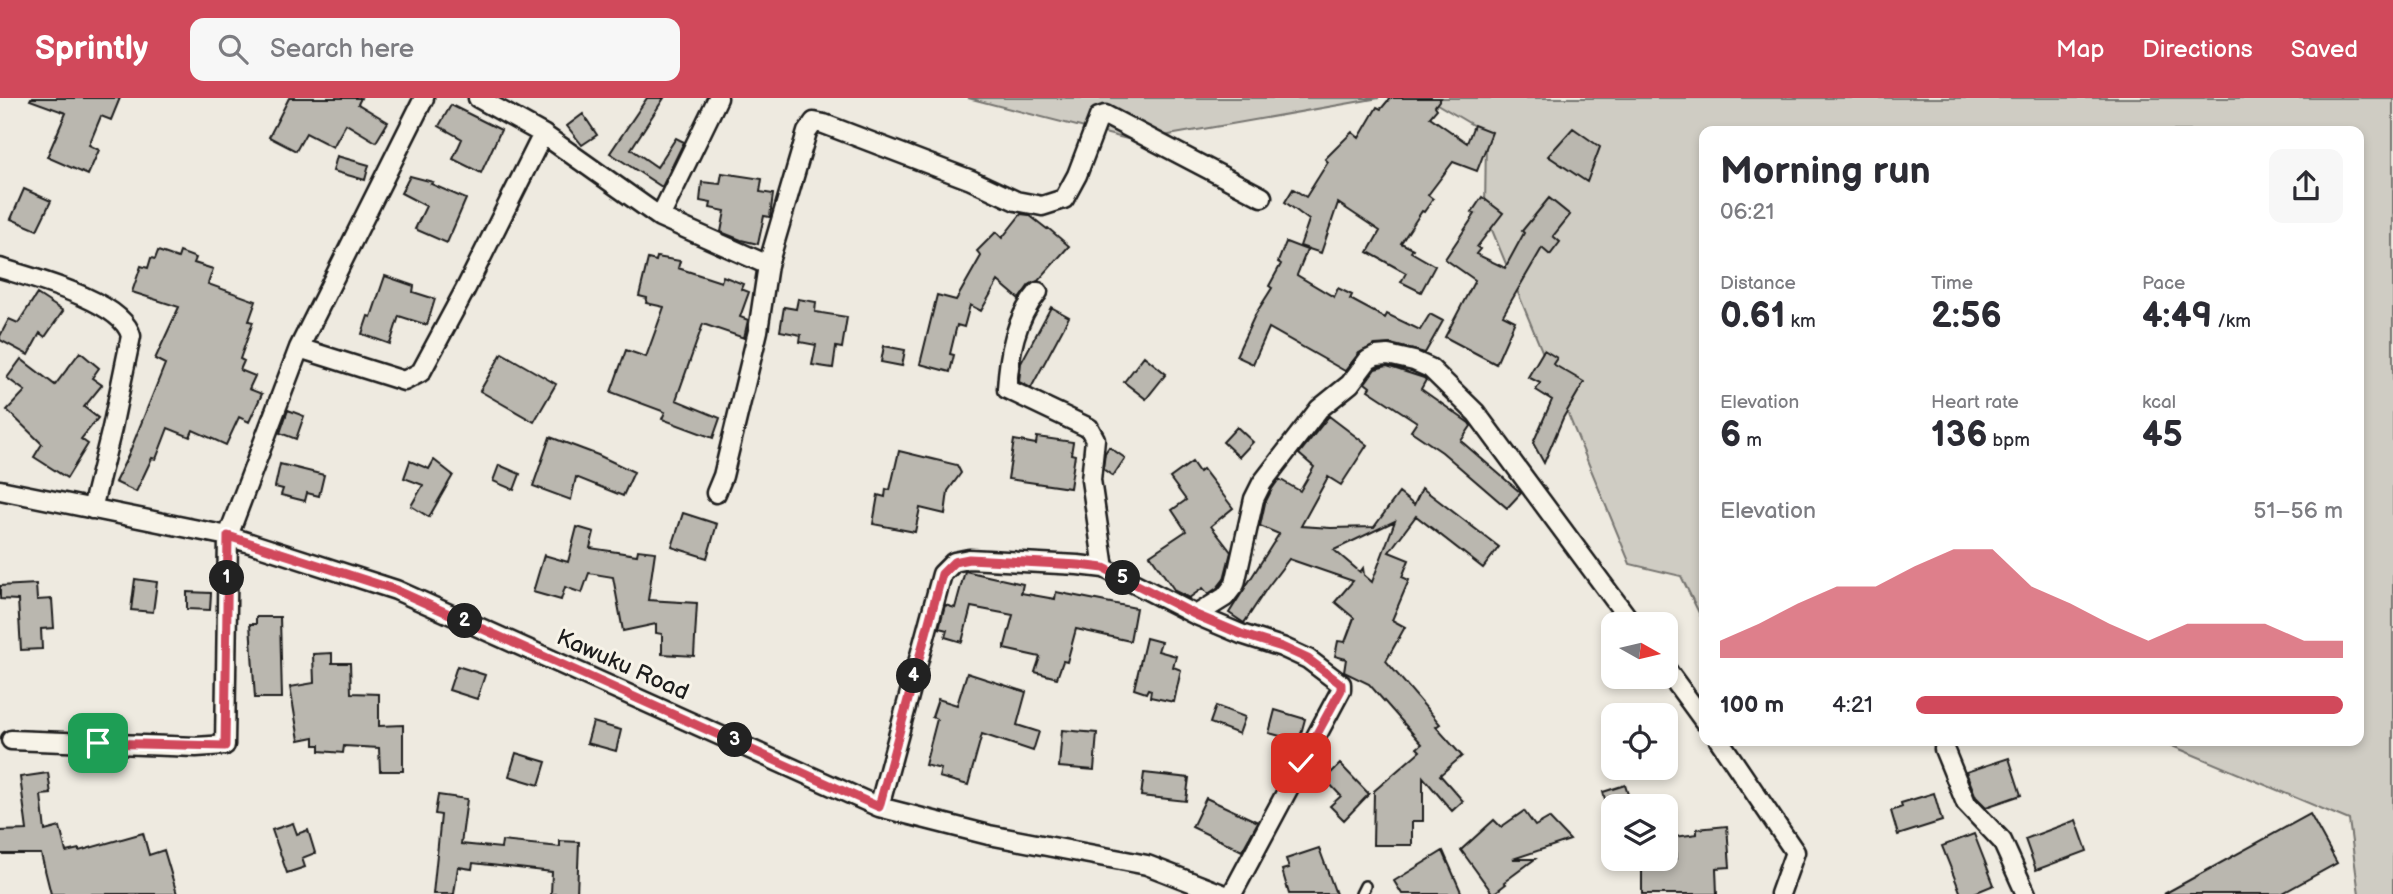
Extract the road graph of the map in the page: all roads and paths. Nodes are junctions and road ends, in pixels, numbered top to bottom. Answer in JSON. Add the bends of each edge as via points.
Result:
{"nodes":[{"id":1,"x":424,"y":98,"type":"edge"},
{"id":2,"x":478,"y":98,"type":"edge"},
{"id":3,"x":718,"y":98,"type":"edge"},
{"id":4,"x":543,"y":134,"type":"junction"},
{"id":5,"x":1262,"y":197,"type":"dead end"},
{"id":6,"x":660,"y":217,"type":"junction"},
{"id":7,"x":768,"y":265,"type":"junction"},
{"id":8,"x":0,"y":268,"type":"edge"},
{"id":9,"x":1038,"y":292,"type":"dead end"},
{"id":10,"x":299,"y":348,"type":"junction"},
{"id":11,"x":0,"y":490,"type":"edge"},
{"id":12,"x":716,"y":493,"type":"dead end"},
{"id":13,"x":92,"y":509,"type":"junction"},
{"id":14,"x":228,"y":536,"type":"junction"},
{"id":15,"x":1104,"y":568,"type":"junction"},
{"id":16,"x":1623,"y":612,"type":"edge"},
{"id":17,"x":1196,"y":615,"type":"junction"},
{"id":18,"x":1678,"y":685,"type":"edge"},
{"id":19,"x":1699,"y":714,"type":"edge"},
{"id":20,"x":10,"y":740,"type":"dead end"},
{"id":21,"x":1723,"y":746,"type":"edge"},
{"id":22,"x":1944,"y":749,"type":"dead end"},
{"id":23,"x":879,"y":807,"type":"junction"},
{"id":24,"x":1222,"y":894,"type":"edge"},
{"id":25,"x":1232,"y":894,"type":"edge"},
{"id":26,"x":1780,"y":894,"type":"edge"},
{"id":27,"x":2026,"y":894,"type":"edge"}],
"edges":[{"from":1,"to":10,"type":"street"},
{"from":2,"to":4,"type":"street"},
{"from":3,"to":6,"type":"street"},
{"from":4,"to":6,"type":"street"},
{"from":4,"to":10,"type":"street","via":[[421,372],[404,381]]},
{"from":5,"to":7,"type":"street","via":[[1105,115],[1099,117],[1064,199],[1042,205],[1016,201],[814,122],[807,132]]},
{"from":6,"to":7,"type":"street"},
{"from":7,"to":12,"type":"street","via":[[758,331]]},
{"from":8,"to":13,"type":"street","via":[[99,303],[129,328],[131,336]]},
{"from":9,"to":15,"type":"street","via":[[1026,307],[1009,355],[1007,388],[1089,428],[1095,439],[1091,480]]},
{"from":10,"to":14,"type":"street"},
{"from":11,"to":13,"type":"street","name":"Kawuku Road"},
{"from":13,"to":14,"type":"street","name":"Kawuku Road"},
{"from":14,"to":20,"type":"street","via":[[225,746]]},
{"from":14,"to":23,"type":"street","name":"Kawuku Road","via":[[396,590]]},
{"from":15,"to":17,"type":"street"},
{"from":15,"to":23,"type":"street","via":[[969,559],[949,565],[942,574]]},
{"from":16,"to":17,"type":"street","via":[[1476,412],[1430,368],[1388,355],[1368,360],[1350,384],[1319,409],[1262,483],[1254,499],[1235,584],[1225,597]]},
{"from":17,"to":25,"type":"street","via":[[1308,659],[1342,688]]},
{"from":18,"to":19,"type":"street"},
{"from":21,"to":26,"type":"street","via":[[1795,852]]},
{"from":22,"to":27,"type":"street","via":[[1966,803],[2002,841]]},
{"from":23,"to":24,"type":"street","name":"Kawuku Road","via":[[989,835],[1147,865]]}]}
